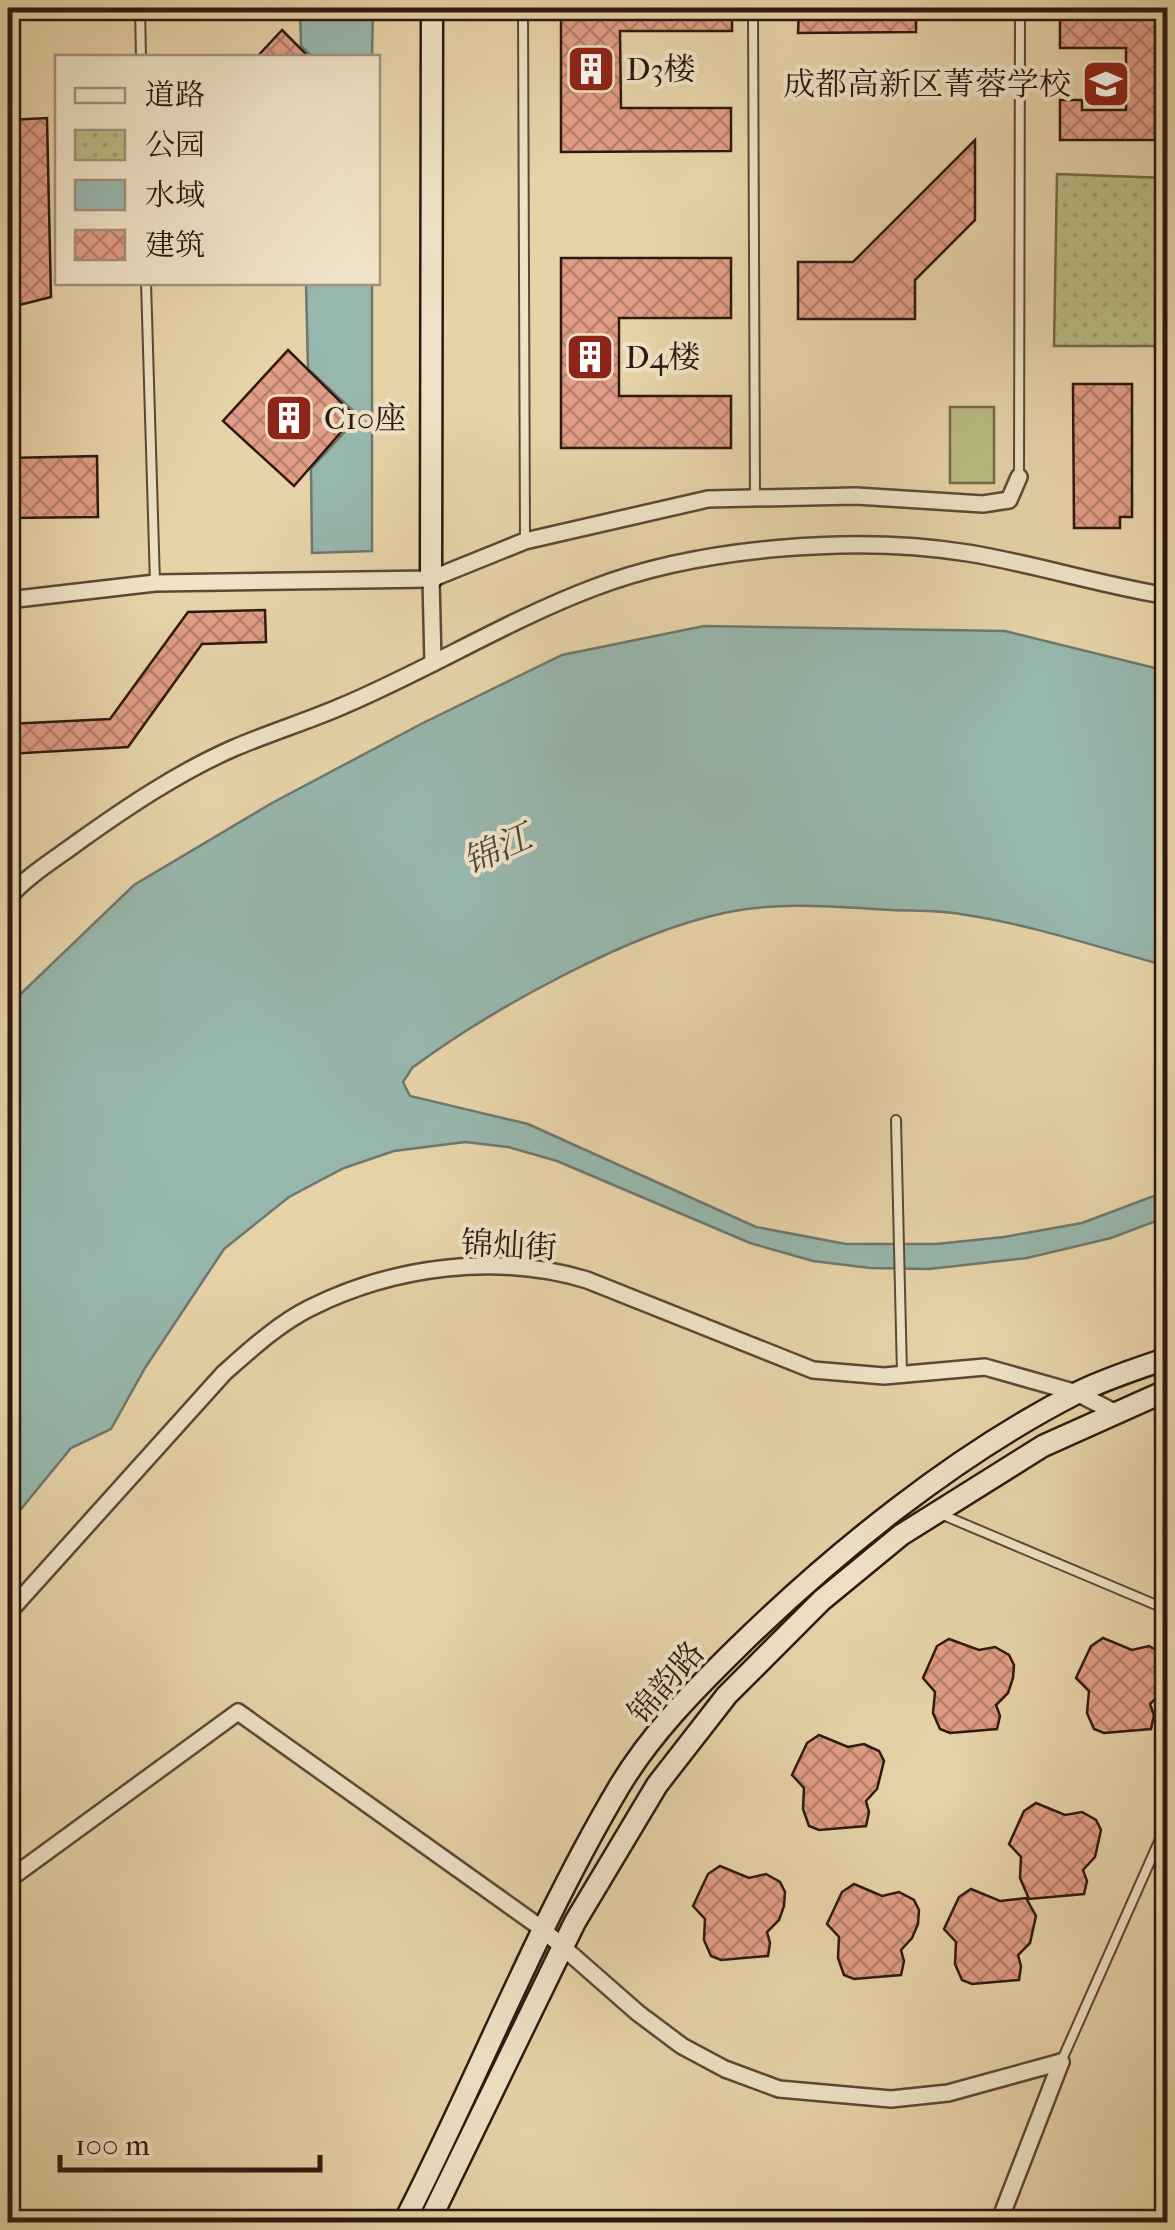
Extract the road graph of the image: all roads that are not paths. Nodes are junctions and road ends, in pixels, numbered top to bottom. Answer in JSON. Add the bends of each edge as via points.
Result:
{"nodes":[{"id":1,"x":140,"y":8,"type":"edge"},
{"id":2,"x":432,"y":8,"type":"edge"},
{"id":3,"x":523,"y":8,"type":"edge"},
{"id":4,"x":754,"y":8,"type":"edge"},
{"id":5,"x":1020,"y":8,"type":"edge"},
{"id":6,"x":141,"y":55,"type":"edge"},
{"id":7,"x":146,"y":285,"type":"edge"},
{"id":8,"x":1019,"y":477,"type":"joint"},
{"id":9,"x":755,"y":498,"type":"junction"},
{"id":10,"x":525,"y":540,"type":"junction"},
{"id":11,"x":431,"y":579,"type":"junction"},
{"id":12,"x":155,"y":583,"type":"junction"},
{"id":13,"x":1168,"y":596,"type":"edge"},
{"id":14,"x":8,"y":600,"type":"edge"},
{"id":15,"x":433,"y":662,"type":"junction"},
{"id":16,"x":8,"y":898,"type":"edge"},
{"id":17,"x":896,"y":1120,"type":"dead end"},
{"id":18,"x":1168,"y":1358,"type":"edge"},
{"id":19,"x":902,"y":1374,"type":"junction"},
{"id":20,"x":1168,"y":1390,"type":"edge"},
{"id":21,"x":1077,"y":1392,"type":"junction"},
{"id":22,"x":1116,"y":1413,"type":"junction"},
{"id":23,"x":939,"y":1513,"type":"junction"},
{"id":24,"x":1168,"y":1610,"type":"edge"},
{"id":25,"x":8,"y":1614,"type":"edge"},
{"id":26,"x":1168,"y":1821,"type":"edge"},
{"id":27,"x":8,"y":1880,"type":"edge"},
{"id":28,"x":542,"y":1928,"type":"junction"},
{"id":29,"x":563,"y":1947,"type":"junction"},
{"id":30,"x":1061,"y":2062,"type":"junction"},
{"id":31,"x":404,"y":2222,"type":"edge"},
{"id":32,"x":430,"y":2222,"type":"edge"},
{"id":33,"x":999,"y":2222,"type":"edge"}],
"edges":[{"from":1,"to":6,"type":"lane"},
{"from":2,"to":11,"type":"street"},
{"from":3,"to":10,"type":"lane"},
{"from":4,"to":9,"type":"lane"},
{"from":5,"to":8,"type":"lane"},
{"from":7,"to":12,"type":"lane"},
{"from":8,"to":9,"type":"street","via":[[1009,500],[983,504]]},
{"from":9,"to":10,"type":"street","via":[[708,499]]},
{"from":10,"to":11,"type":"street"},
{"from":11,"to":12,"type":"street"},
{"from":11,"to":15,"type":"street"},
{"from":12,"to":14,"type":"street"},
{"from":13,"to":15,"type":"street","via":[[968,553],[807,548],[658,568],[593,588]]},
{"from":15,"to":16,"type":"street","via":[[232,749],[148,795],[21,882]]},
{"from":17,"to":19,"type":"lane"},
{"from":18,"to":21,"type":"street","name":"锦韵路"},
{"from":19,"to":21,"type":"street","name":"锦灿街","via":[[985,1366]]},
{"from":19,"to":25,"type":"street","name":"锦灿街","via":[[813,1370],[549,1269],[420,1270],[373,1282],[308,1309],[224,1373]]},
{"from":20,"to":22,"type":"street","name":"锦韵路"},
{"from":21,"to":22,"type":"street","name":"锦灿街"},
{"from":21,"to":28,"type":"street","name":"锦韵路","via":[[953,1469],[854,1542],[688,1697],[622,1784]]},
{"from":22,"to":23,"type":"street","name":"锦韵路","via":[[1043,1446]]},
{"from":23,"to":24,"type":"lane"},
{"from":23,"to":29,"type":"street","name":"锦韵路","via":[[901,1535],[822,1600],[727,1695],[657,1785]]},
{"from":26,"to":30,"type":"lane"},
{"from":27,"to":28,"type":"street","via":[[238,1712]]},
{"from":28,"to":29,"type":"street"},
{"from":28,"to":31,"type":"street","name":"锦韵路"},
{"from":29,"to":30,"type":"street","via":[[682,2046],[780,2089],[891,2099],[948,2093]]},
{"from":29,"to":32,"type":"street","name":"锦韵路"},
{"from":30,"to":33,"type":"street"}]}
